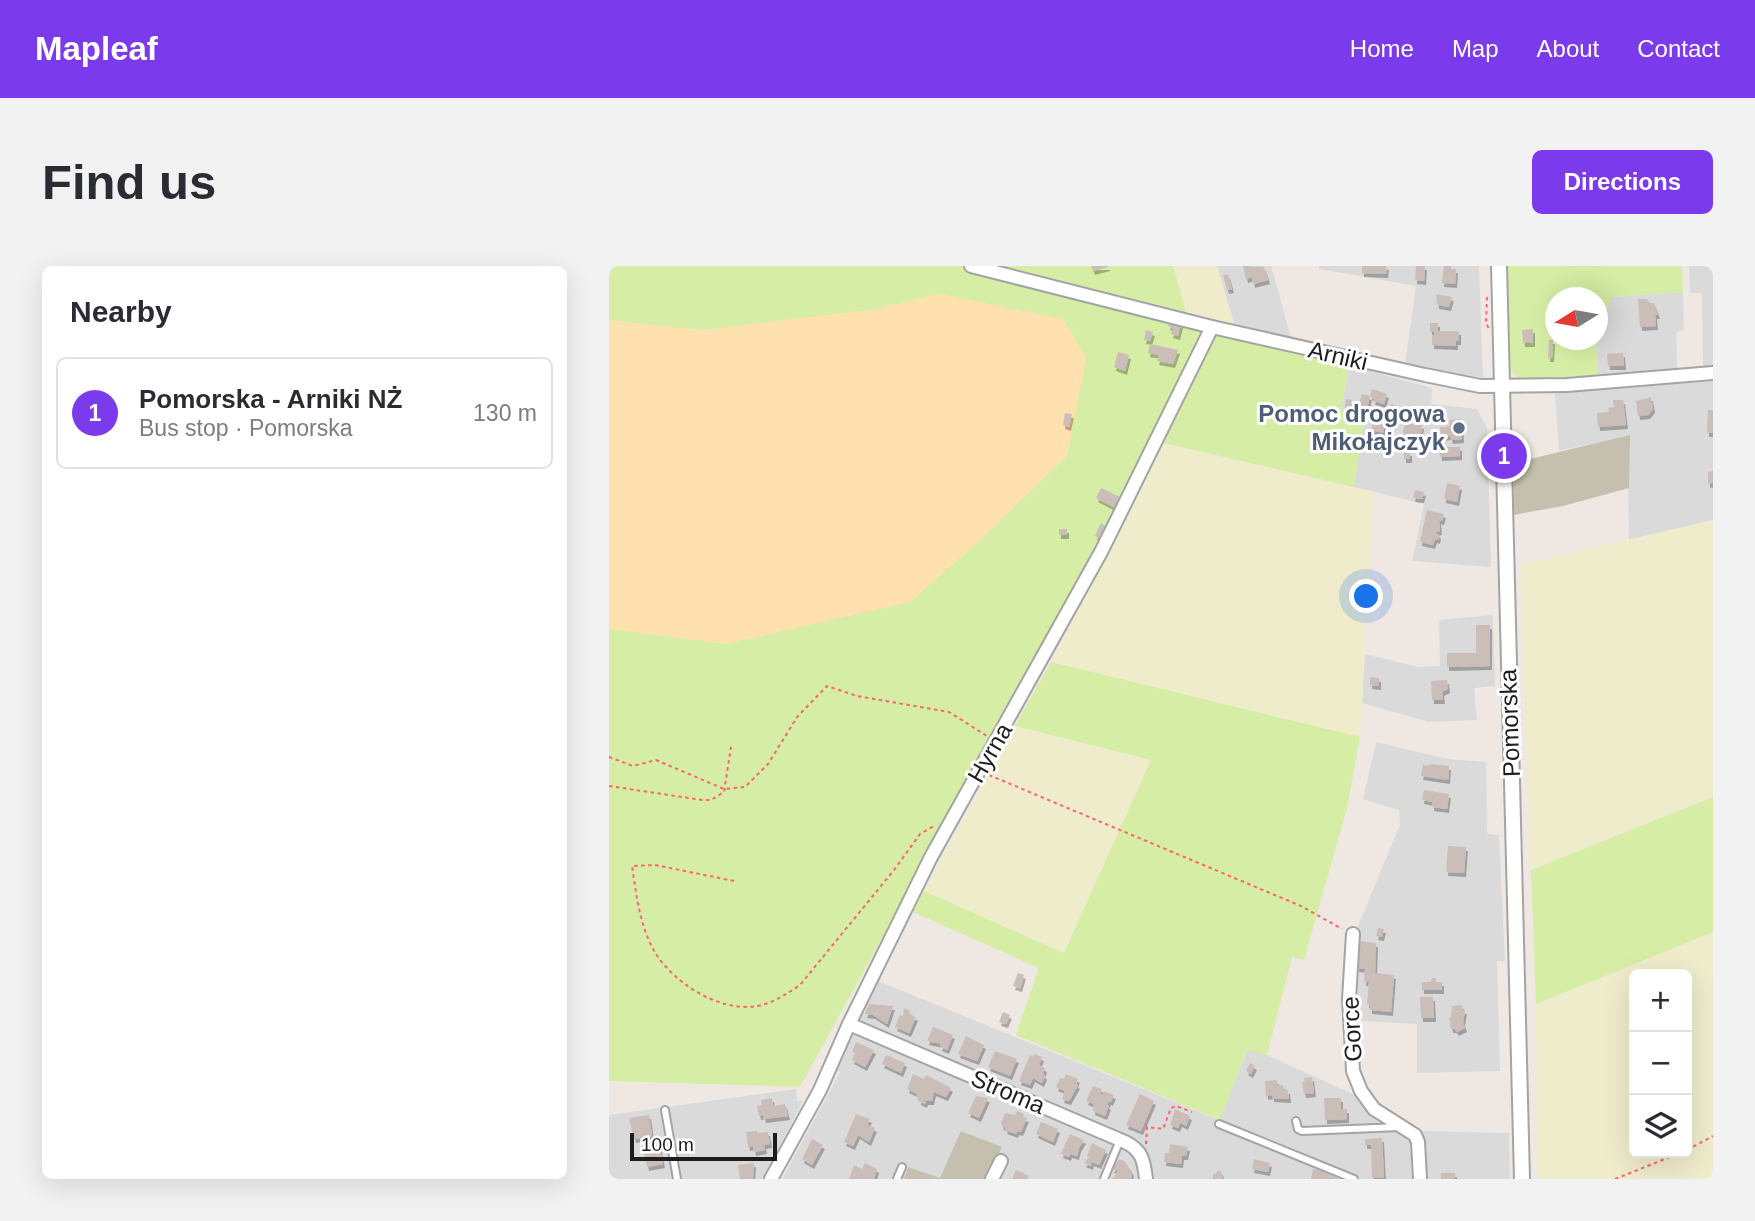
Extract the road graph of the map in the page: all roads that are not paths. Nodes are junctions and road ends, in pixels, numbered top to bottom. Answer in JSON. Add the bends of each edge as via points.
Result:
{"nodes":[{"id":1,"x":971,"y":266,"type":"edge"},
{"id":2,"x":1499,"y":266,"type":"edge"},
{"id":3,"x":1212,"y":327,"type":"junction"},
{"id":4,"x":1713,"y":373,"type":"edge"},
{"id":5,"x":1502,"y":386,"type":"junction"},
{"id":6,"x":1353,"y":934,"type":"road end"},
{"id":7,"x":849,"y":1024,"type":"junction"},
{"id":8,"x":665,"y":1110,"type":"dead end"},
{"id":9,"x":1296,"y":1121,"type":"dead end"},
{"id":10,"x":1219,"y":1124,"type":"dead end"},
{"id":11,"x":1403,"y":1127,"type":"junction"},
{"id":12,"x":1120,"y":1140,"type":"junction"},
{"id":13,"x":1001,"y":1161,"type":"dead end"},
{"id":14,"x":902,"y":1167,"type":"dead end"},
{"id":15,"x":677,"y":1179,"type":"edge"},
{"id":16,"x":771,"y":1179,"type":"edge"},
{"id":17,"x":897,"y":1179,"type":"edge"},
{"id":18,"x":992,"y":1179,"type":"edge"},
{"id":19,"x":1104,"y":1179,"type":"edge"},
{"id":20,"x":1146,"y":1179,"type":"edge"},
{"id":21,"x":1354,"y":1179,"type":"edge"},
{"id":22,"x":1420,"y":1179,"type":"edge"},
{"id":23,"x":1522,"y":1179,"type":"edge"}],
"edges":[{"from":1,"to":3,"type":"street","name":"Arniki"},
{"from":2,"to":5,"type":"street","name":"Pomorska"},
{"from":3,"to":5,"type":"street","name":"Arniki","via":[[1425,375]]},
{"from":3,"to":7,"type":"street","name":"Hyrna","via":[[1101,552],[932,857]]},
{"from":4,"to":5,"type":"street","name":"Arniki"},
{"from":5,"to":23,"type":"street","name":"Pomorska"},
{"from":6,"to":11,"type":"street","name":"Gorce","via":[[1349,999],[1353,1071],[1374,1108]]},
{"from":7,"to":12,"type":"street","name":"Stroma"},
{"from":7,"to":16,"type":"street","name":"Hyrna","via":[[820,1090]]},
{"from":8,"to":15,"type":"lane"},
{"from":9,"to":11,"type":"lane","via":[[1302,1131]]},
{"from":10,"to":21,"type":"lane"},
{"from":11,"to":22,"type":"street","name":"Gorce","via":[[1418,1142]]},
{"from":12,"to":19,"type":"lane"},
{"from":12,"to":20,"type":"street","name":"Stroma","via":[[1141,1155]]},
{"from":13,"to":18,"type":"street"},
{"from":14,"to":17,"type":"lane"}]}
